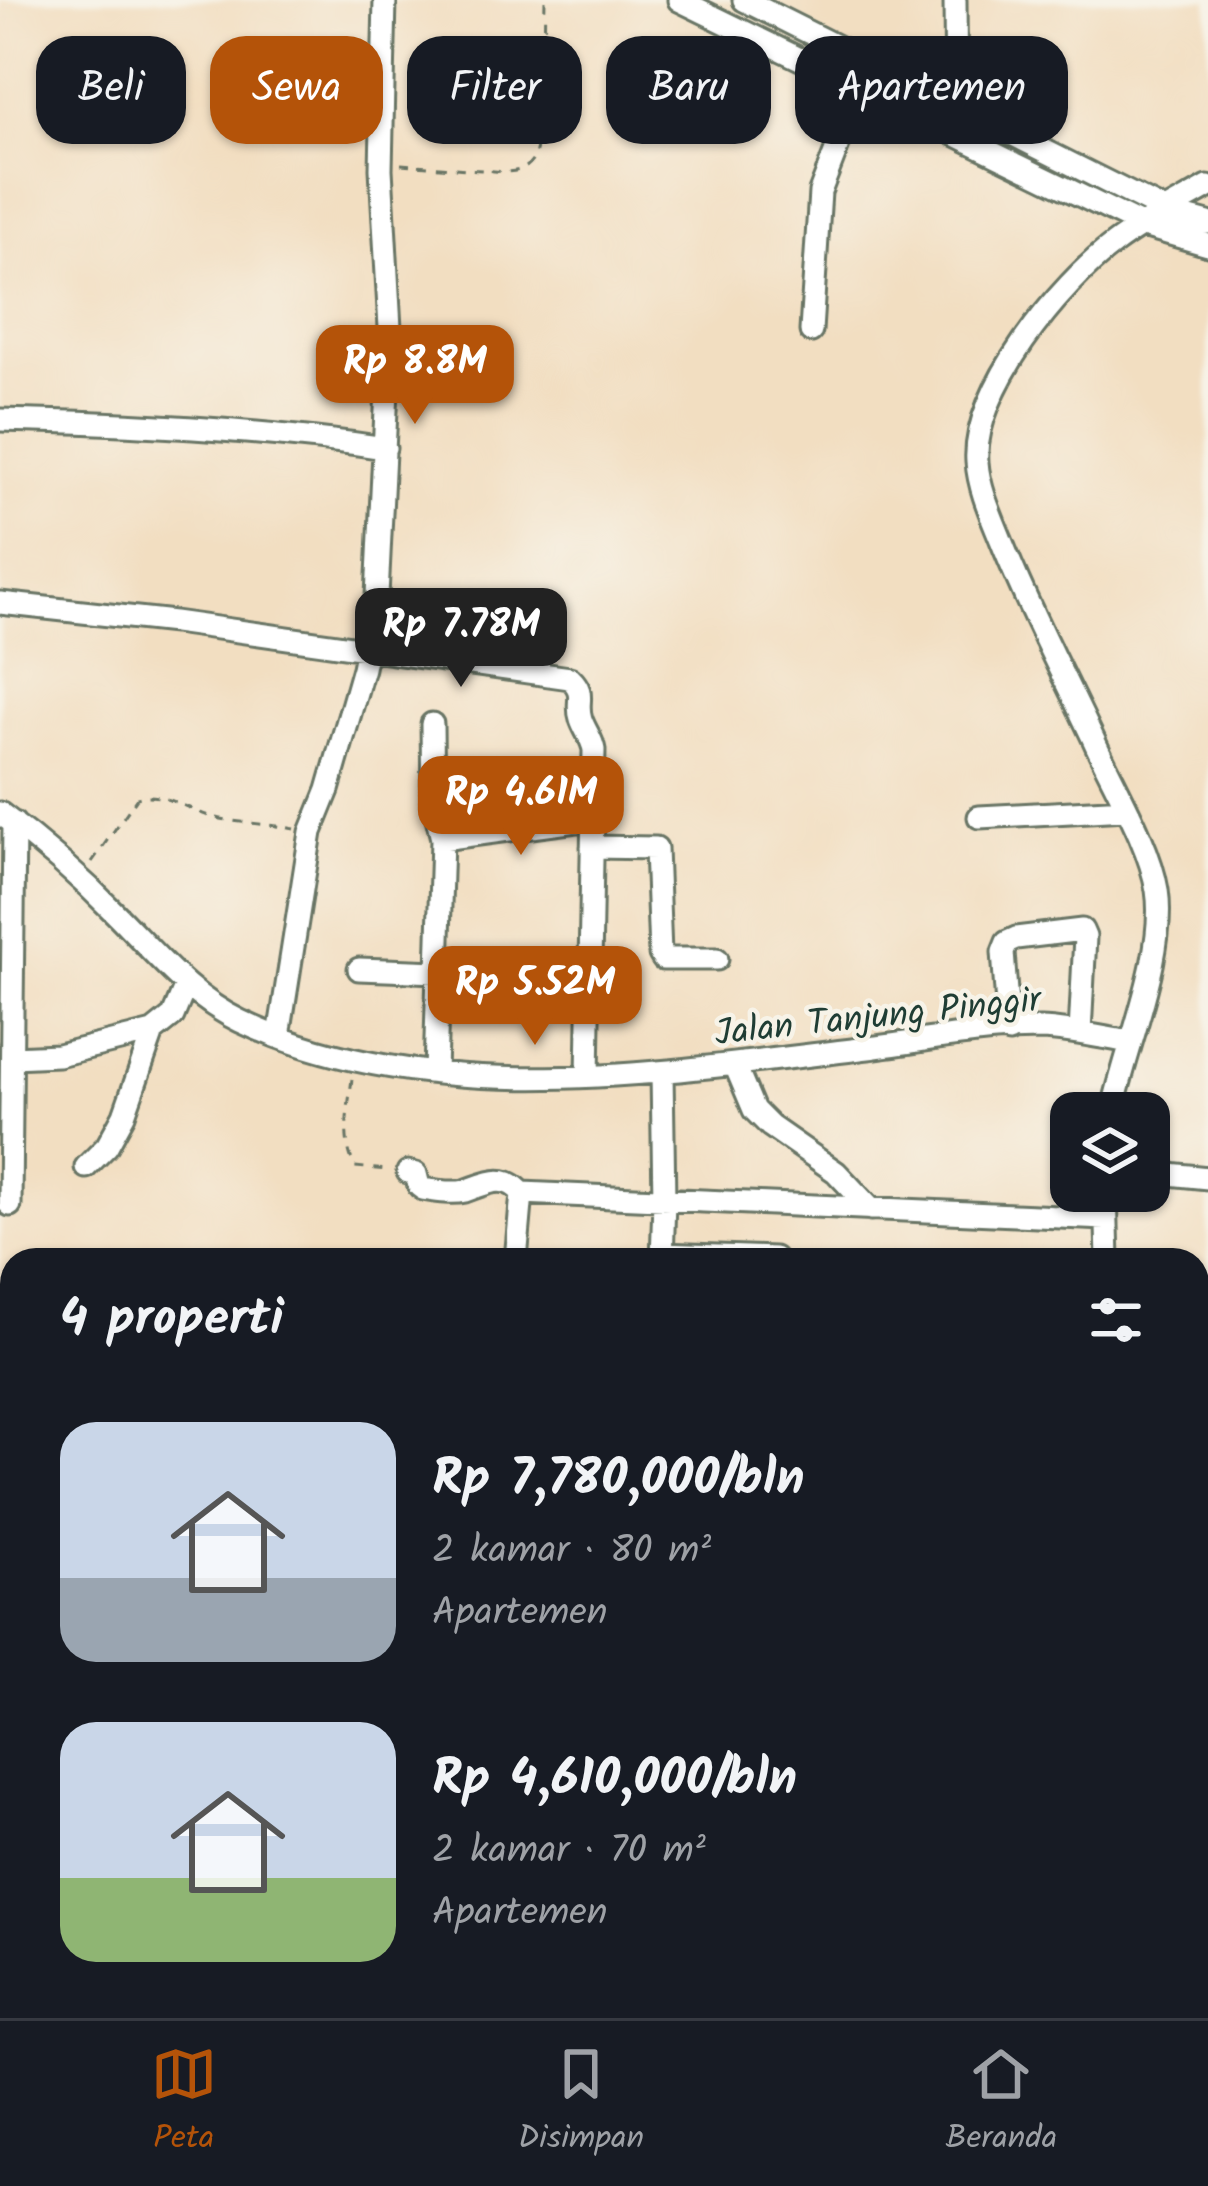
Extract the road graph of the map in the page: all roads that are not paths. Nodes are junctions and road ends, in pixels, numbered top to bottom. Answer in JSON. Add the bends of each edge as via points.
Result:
{"nodes":[{"id":1,"x":385,"y":0,"type":"edge"},
{"id":2,"x":679,"y":0,"type":"edge"},
{"id":3,"x":744,"y":0,"type":"edge"},
{"id":4,"x":955,"y":0,"type":"edge"},
{"id":5,"x":815,"y":36,"type":"edge"},
{"id":6,"x":955,"y":36,"type":"edge"},
{"id":7,"x":795,"y":56,"type":"edge"},
{"id":8,"x":838,"y":144,"type":"edge"},
{"id":9,"x":975,"y":144,"type":"edge"},
{"id":10,"x":1029,"y":144,"type":"edge"},
{"id":11,"x":1208,"y":187,"type":"edge"},
{"id":12,"x":1167,"y":212,"type":"junction"},
{"id":13,"x":1208,"y":223,"type":"edge"},
{"id":14,"x":1143,"y":226,"type":"junction"},
{"id":15,"x":1208,"y":245,"type":"edge"},
{"id":16,"x":811,"y":332,"type":"dead end"},
{"id":17,"x":0,"y":420,"type":"edge"},
{"id":18,"x":386,"y":448,"type":"junction"},
{"id":19,"x":0,"y":603,"type":"edge"},
{"id":20,"x":367,"y":649,"type":"junction"},
{"id":21,"x":432,"y":724,"type":"dead end"},
{"id":22,"x":1126,"y":809,"type":"junction"},
{"id":23,"x":979,"y":817,"type":"dead end"},
{"id":24,"x":7,"y":818,"type":"edge"},
{"id":25,"x":592,"y":820,"type":"junction"},
{"id":26,"x":442,"y":839,"type":"junction"},
{"id":27,"x":592,"y":848,"type":"junction"},
{"id":28,"x":716,"y":959,"type":"dead end"},
{"id":29,"x":359,"y":969,"type":"dead end"},
{"id":30,"x":439,"y":972,"type":"junction"},
{"id":31,"x":186,"y":985,"type":"junction"},
{"id":32,"x":152,"y":1031,"type":"junction"},
{"id":33,"x":1009,"y":1031,"type":"junction"},
{"id":34,"x":1080,"y":1034,"type":"junction"},
{"id":35,"x":279,"y":1036,"type":"junction"},
{"id":36,"x":1130,"y":1042,"type":"junction"},
{"id":37,"x":12,"y":1057,"type":"junction"},
{"id":38,"x":735,"y":1065,"type":"junction"},
{"id":39,"x":434,"y":1072,"type":"junction"},
{"id":40,"x":662,"y":1073,"type":"junction"},
{"id":41,"x":588,"y":1076,"type":"junction"},
{"id":42,"x":1117,"y":1092,"type":"edge"},
{"id":43,"x":86,"y":1167,"type":"dead end"},
{"id":44,"x":408,"y":1172,"type":"road end"},
{"id":45,"x":1170,"y":1174,"type":"edge"},
{"id":46,"x":1208,"y":1178,"type":"edge"},
{"id":47,"x":521,"y":1193,"type":"junction"},
{"id":48,"x":664,"y":1201,"type":"junction"},
{"id":49,"x":10,"y":1205,"type":"dead end"},
{"id":50,"x":871,"y":1208,"type":"junction"},
{"id":51,"x":1106,"y":1212,"type":"edge"},
{"id":52,"x":1106,"y":1220,"type":"junction"},
{"id":53,"x":517,"y":1248,"type":"edge"},
{"id":54,"x":662,"y":1248,"type":"edge"},
{"id":55,"x":1107,"y":1248,"type":"edge"}],
"edges":[{"from":1,"to":18,"type":"street"},
{"from":2,"to":7,"type":"street"},
{"from":3,"to":5,"type":"street"},
{"from":4,"to":6,"type":"street"},
{"from":8,"to":16,"type":"street","via":[[820,192]]},
{"from":9,"to":14,"type":"street"},
{"from":10,"to":12,"type":"street"},
{"from":11,"to":12,"type":"street"},
{"from":12,"to":13,"type":"street"},
{"from":12,"to":14,"type":"street"},
{"from":14,"to":15,"type":"street"},
{"from":14,"to":22,"type":"street","via":[[1076,277],[1016,352],[976,450],[987,505],[1018,583]]},
{"from":17,"to":18,"type":"street","via":[[165,425]]},
{"from":18,"to":20,"type":"street"},
{"from":19,"to":20,"type":"street"},
{"from":20,"to":25,"type":"street","via":[[578,684],[579,712],[594,742]]},
{"from":20,"to":35,"type":"street","via":[[311,832]]},
{"from":21,"to":26,"type":"street"},
{"from":22,"to":23,"type":"street"},
{"from":22,"to":36,"type":"street","via":[[1157,890],[1158,918]]},
{"from":24,"to":31,"type":"street","name":"Jalan Tanjung Pinggir"},
{"from":24,"to":37,"type":"street"},
{"from":25,"to":26,"type":"street"},
{"from":25,"to":27,"type":"street"},
{"from":26,"to":30,"type":"street"},
{"from":27,"to":28,"type":"street","via":[[656,848],[660,954]]},
{"from":27,"to":41,"type":"street"},
{"from":29,"to":30,"type":"street"},
{"from":30,"to":39,"type":"street"},
{"from":31,"to":32,"type":"street","via":[[173,1016]]},
{"from":31,"to":35,"type":"street","name":"Jalan Tanjung Pinggir"},
{"from":32,"to":37,"type":"street","via":[[58,1055]]},
{"from":32,"to":43,"type":"street","via":[[124,1115]]},
{"from":33,"to":34,"type":"street","name":"Jalan Tanjung Pinggir"},
{"from":33,"to":34,"type":"street","via":[[1007,942],[1082,930]]},
{"from":33,"to":38,"type":"street","name":"Jalan Tanjung Pinggir"},
{"from":34,"to":36,"type":"street","name":"Jalan Tanjung Pinggir"},
{"from":35,"to":39,"type":"street","name":"Jalan Tanjung Pinggir","via":[[388,1069]]},
{"from":36,"to":42,"type":"street"},
{"from":37,"to":49,"type":"street"},
{"from":38,"to":40,"type":"street","name":"Jalan Tanjung Pinggir"},
{"from":38,"to":50,"type":"street","via":[[754,1110]]},
{"from":39,"to":41,"type":"street","name":"Jalan Tanjung Pinggir"},
{"from":40,"to":41,"type":"street","name":"Jalan Tanjung Pinggir"},
{"from":40,"to":48,"type":"street"},
{"from":44,"to":47,"type":"street","via":[[422,1190],[461,1192],[501,1181]]},
{"from":45,"to":46,"type":"street"},
{"from":47,"to":48,"type":"street"},
{"from":47,"to":53,"type":"street"},
{"from":48,"to":50,"type":"street"},
{"from":48,"to":54,"type":"street"},
{"from":50,"to":52,"type":"street"},
{"from":51,"to":52,"type":"street"},
{"from":52,"to":55,"type":"street"}]}
